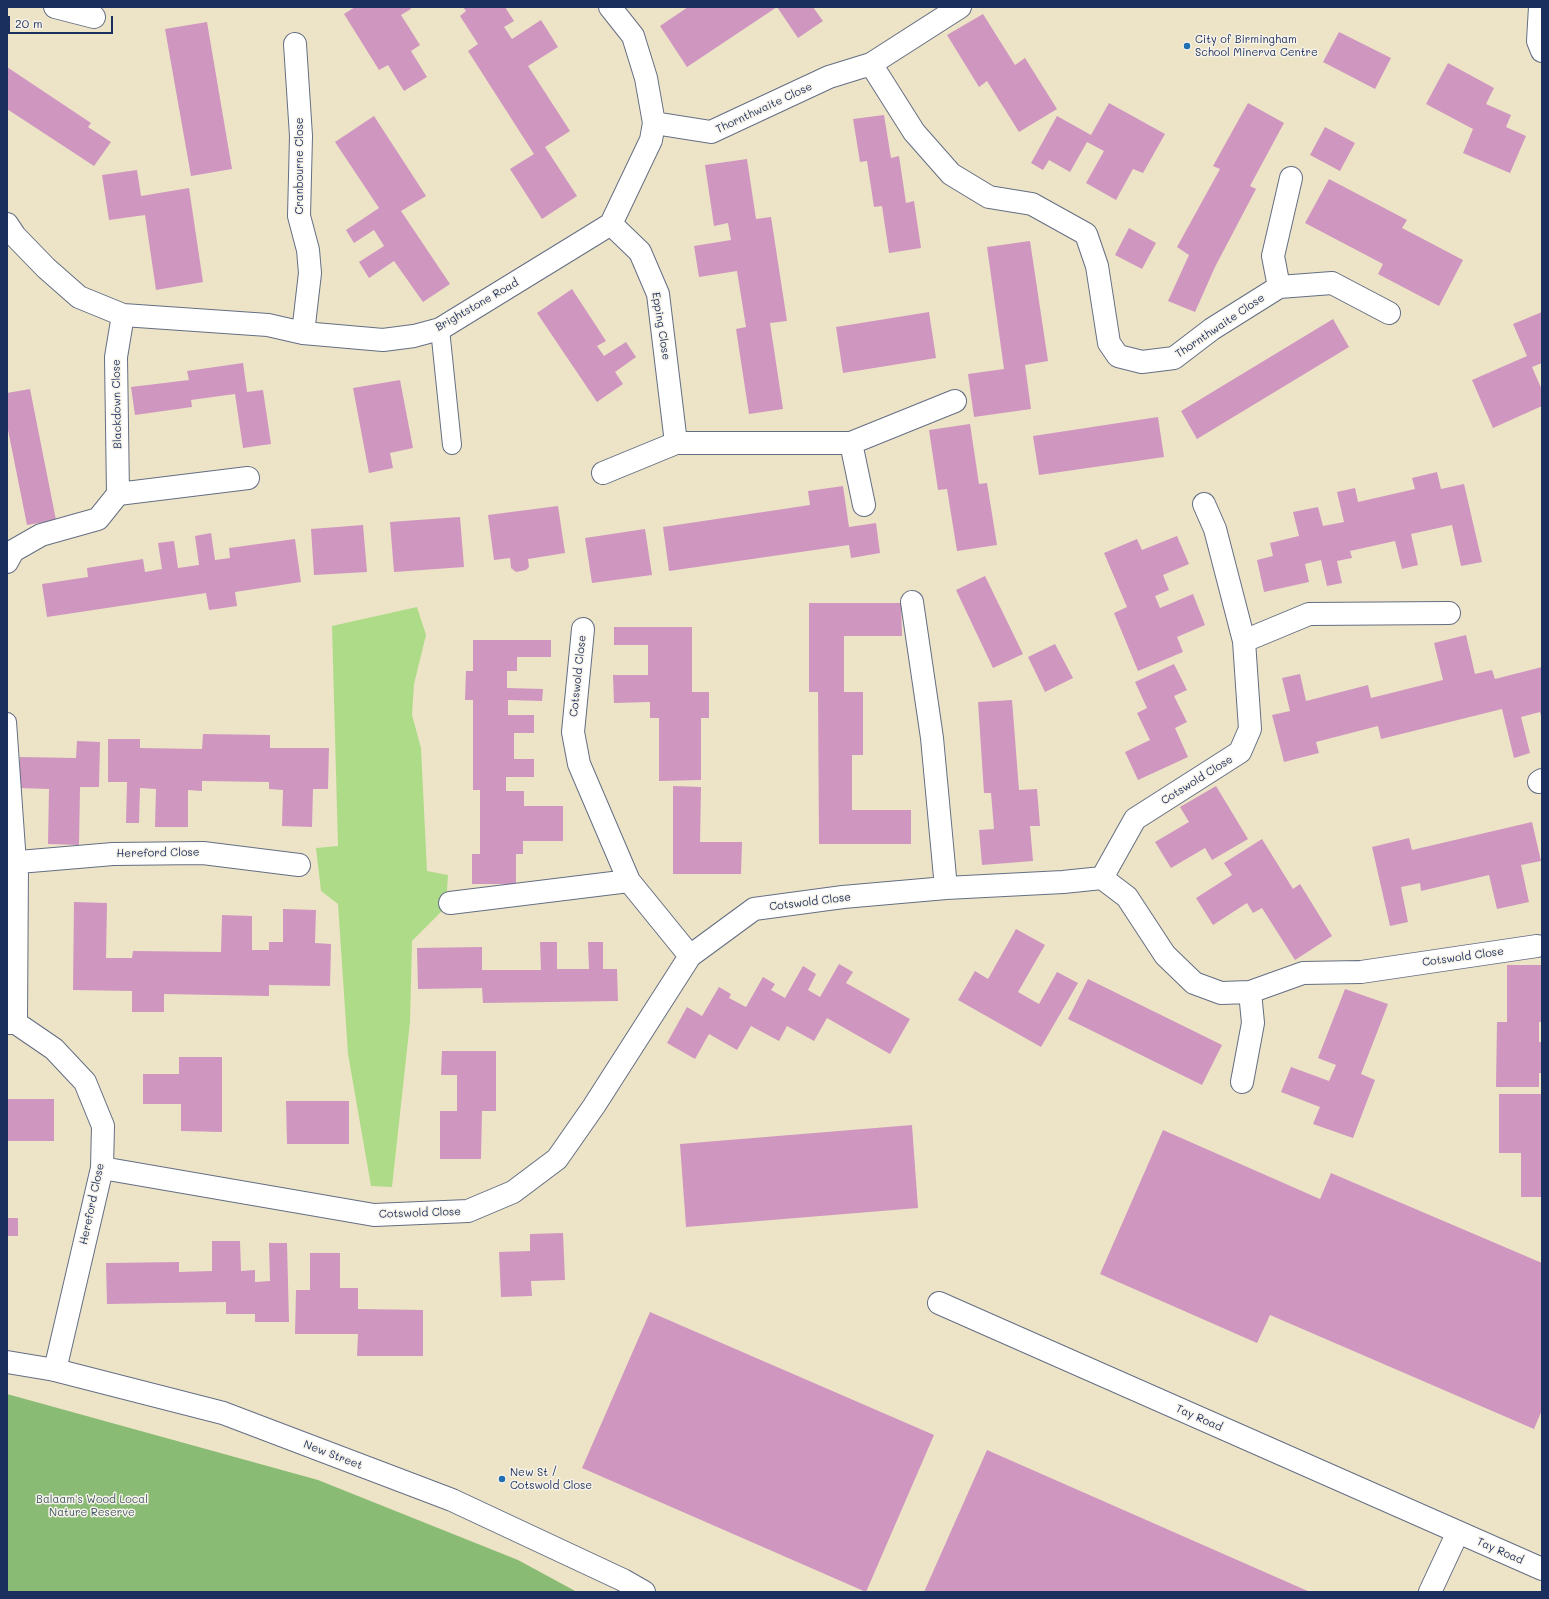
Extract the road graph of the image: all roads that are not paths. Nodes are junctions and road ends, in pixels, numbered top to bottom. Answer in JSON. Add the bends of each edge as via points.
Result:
{"nodes":[{"id":1,"x":55,"y":7,"type":"edge"},
{"id":2,"x":610,"y":7,"type":"edge"},
{"id":3,"x":960,"y":7,"type":"edge"},
{"id":4,"x":1540,"y":7,"type":"edge"},
{"id":5,"x":94,"y":17,"type":"dead end"},
{"id":6,"x":295,"y":44,"type":"dead end"},
{"id":7,"x":1542,"y":51,"type":"edge"},
{"id":8,"x":871,"y":64,"type":"junction"},
{"id":9,"x":654,"y":123,"type":"junction"},
{"id":10,"x":1291,"y":178,"type":"dead end"},
{"id":11,"x":7,"y":224,"type":"edge"},
{"id":12,"x":611,"y":224,"type":"junction"},
{"id":13,"x":1279,"y":286,"type":"junction"},
{"id":14,"x":1389,"y":313,"type":"dead end"},
{"id":15,"x":124,"y":315,"type":"junction"},
{"id":16,"x":440,"y":329,"type":"junction"},
{"id":17,"x":303,"y":334,"type":"junction"},
{"id":18,"x":955,"y":401,"type":"dead end"},
{"id":19,"x":676,"y":443,"type":"junction"},
{"id":20,"x":851,"y":443,"type":"junction"},
{"id":21,"x":452,"y":445,"type":"dead end"},
{"id":22,"x":604,"y":473,"type":"dead end"},
{"id":23,"x":248,"y":478,"type":"dead end"},
{"id":24,"x":118,"y":494,"type":"junction"},
{"id":25,"x":1204,"y":504,"type":"dead end"},
{"id":26,"x":864,"y":505,"type":"dead end"},
{"id":27,"x":7,"y":562,"type":"edge"},
{"id":28,"x":912,"y":602,"type":"dead end"},
{"id":29,"x":1449,"y":613,"type":"dead end"},
{"id":30,"x":583,"y":628,"type":"dead end"},
{"id":31,"x":1244,"y":641,"type":"junction"},
{"id":32,"x":7,"y":722,"type":"edge"},
{"id":33,"x":12,"y":863,"type":"edge"},
{"id":34,"x":299,"y":865,"type":"dead end"},
{"id":35,"x":1102,"y":878,"type":"junction"},
{"id":36,"x":629,"y":881,"type":"junction"},
{"id":37,"x":946,"y":888,"type":"junction"},
{"id":38,"x":450,"y":903,"type":"dead end"},
{"id":39,"x":1536,"y":946,"type":"dead end"},
{"id":40,"x":690,"y":956,"type":"junction"},
{"id":41,"x":1250,"y":992,"type":"junction"},
{"id":42,"x":12,"y":1023,"type":"edge"},
{"id":43,"x":1242,"y":1082,"type":"dead end"},
{"id":44,"x":102,"y":1168,"type":"junction"},
{"id":45,"x":939,"y":1303,"type":"dead end"},
{"id":46,"x":7,"y":1362,"type":"edge"},
{"id":47,"x":55,"y":1370,"type":"junction"},
{"id":48,"x":1458,"y":1532,"type":"junction"},
{"id":49,"x":1542,"y":1569,"type":"edge"},
{"id":50,"x":644,"y":1592,"type":"edge"},
{"id":51,"x":1430,"y":1592,"type":"edge"}],
"edges":[{"from":1,"to":5,"type":"street"},
{"from":2,"to":9,"type":"street","via":[[633,36],[646,78]]},
{"from":3,"to":8,"type":"street","name":"Thornthwaite Close"},
{"from":4,"to":7,"type":"street","via":[[1538,41]]},
{"from":6,"to":17,"type":"street","name":"Cranbourne Close","via":[[301,136],[299,216],[308,250],[310,273]]},
{"from":8,"to":9,"type":"street","name":"Thornthwaite Close","via":[[829,77],[711,132]]},
{"from":8,"to":13,"type":"street","name":"Thornthwaite Close","via":[[914,132],[951,174],[990,197],[1032,204],[1086,234],[1097,266],[1109,343],[1118,356],[1142,362],[1174,358],[1212,329]]},
{"from":9,"to":12,"type":"street","via":[[651,140]]},
{"from":10,"to":13,"type":"street","via":[[1272,256]]},
{"from":11,"to":15,"type":"street","name":"Brightstone Road","via":[[46,268],[79,296]]},
{"from":12,"to":16,"type":"street","name":"Brightstone Road"},
{"from":12,"to":19,"type":"street","name":"Epping Close","via":[[640,252],[658,294]]},
{"from":13,"to":14,"type":"street","name":"Thornthwaite Close","via":[[1332,283]]},
{"from":15,"to":17,"type":"street","name":"Brightstone Road","via":[[268,325]]},
{"from":15,"to":24,"type":"street","name":"Blackdown Close","via":[[116,357]]},
{"from":16,"to":17,"type":"street","name":"Brightstone Road","via":[[383,340]]},
{"from":16,"to":21,"type":"lane"},
{"from":18,"to":20,"type":"street"},
{"from":19,"to":20,"type":"street"},
{"from":19,"to":22,"type":"street"},
{"from":20,"to":26,"type":"street"},
{"from":23,"to":24,"type":"street"},
{"from":24,"to":27,"type":"street","via":[[98,519],[41,535],[13,551]]},
{"from":25,"to":31,"type":"street","name":"Cotswold Close","via":[[1215,529]]},
{"from":28,"to":37,"type":"street","via":[[932,738]]},
{"from":29,"to":31,"type":"street","via":[[1309,614]]},
{"from":30,"to":36,"type":"street","name":"Cotswold Close","via":[[573,732],[579,764]]},
{"from":31,"to":35,"type":"street","name":"Cotswold Close","via":[[1250,729],[1240,752],[1135,818]]},
{"from":32,"to":33,"type":"lane"},
{"from":33,"to":34,"type":"street","name":"Hereford Close","via":[[113,854],[203,853]]},
{"from":33,"to":42,"type":"street","name":"Hereford Close"},
{"from":35,"to":37,"type":"street","name":"Cotswold Close"},
{"from":35,"to":41,"type":"street","name":"Cotswold Close","via":[[1127,897],[1165,955],[1194,983],[1221,993]]},
{"from":36,"to":38,"type":"street"},
{"from":36,"to":40,"type":"street","name":"Cotswold Close"},
{"from":37,"to":40,"type":"street","name":"Cotswold Close","via":[[843,897],[754,909]]},
{"from":39,"to":41,"type":"street","name":"Cotswold Close","via":[[1361,972],[1303,973]]},
{"from":40,"to":44,"type":"street","name":"Cotswold Close","via":[[557,1159],[513,1192],[468,1211],[374,1215]]},
{"from":41,"to":43,"type":"street","via":[[1253,1023]]},
{"from":42,"to":44,"type":"street","name":"Hereford Close","via":[[54,1049],[85,1082],[103,1126]]},
{"from":44,"to":47,"type":"street","name":"Hereford Close"},
{"from":45,"to":48,"type":"street","name":"Tay Road"},
{"from":46,"to":47,"type":"street","name":"New Street"},
{"from":47,"to":50,"type":"street","name":"New Street","via":[[223,1413],[452,1500]]},
{"from":48,"to":49,"type":"street","name":"Tay Road"},
{"from":48,"to":51,"type":"street"}]}
